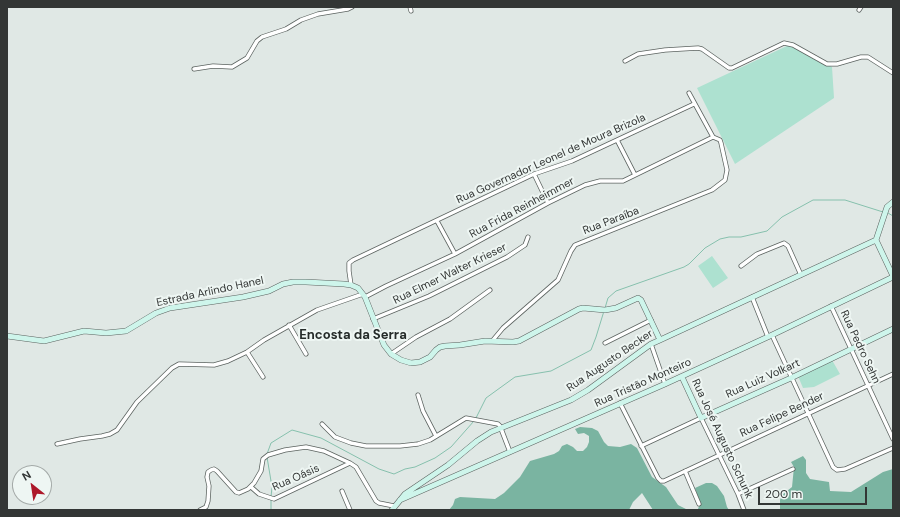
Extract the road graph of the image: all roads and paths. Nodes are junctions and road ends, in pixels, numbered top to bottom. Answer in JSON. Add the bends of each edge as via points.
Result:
{"nodes":[{"id":1,"x":352,"y":7,"type":"edge"},
{"id":2,"x":625,"y":61,"type":"dead end"},
{"id":3,"x":194,"y":69,"type":"dead end"},
{"id":4,"x":893,"y":73,"type":"edge"},
{"id":5,"x":689,"y":93,"type":"dead end"},
{"id":6,"x":694,"y":104,"type":"junction"},
{"id":7,"x":713,"y":137,"type":"junction"},
{"id":8,"x":617,"y":140,"type":"junction"},
{"id":9,"x":534,"y":174,"type":"junction"},
{"id":10,"x":635,"y":175,"type":"junction"},
{"id":11,"x":893,"y":202,"type":"edge"},
{"id":12,"x":548,"y":203,"type":"junction"},
{"id":13,"x":437,"y":221,"type":"junction"},
{"id":14,"x":528,"y":237,"type":"dead end"},
{"id":15,"x":876,"y":240,"type":"junction"},
{"id":16,"x":455,"y":254,"type":"junction"},
{"id":17,"x":741,"y":266,"type":"dead end"},
{"id":18,"x":801,"y":275,"type":"junction"},
{"id":19,"x":893,"y":277,"type":"edge"},
{"id":20,"x":351,"y":285,"type":"junction"},
{"id":21,"x":490,"y":290,"type":"dead end"},
{"id":22,"x":364,"y":296,"type":"junction"},
{"id":23,"x":752,"y":297,"type":"junction"},
{"id":24,"x":831,"y":306,"type":"junction"},
{"id":25,"x":373,"y":319,"type":"junction"},
{"id":26,"x":650,"y":320,"type":"junction"},
{"id":27,"x":289,"y":325,"type":"junction"},
{"id":28,"x":893,"y":330,"type":"edge"},
{"id":29,"x":7,"y":336,"type":"edge"},
{"id":30,"x":770,"y":336,"type":"junction"},
{"id":31,"x":493,"y":340,"type":"junction"},
{"id":32,"x":660,"y":340,"type":"junction"},
{"id":33,"x":605,"y":343,"type":"dead end"},
{"id":34,"x":651,"y":344,"type":"junction"},
{"id":35,"x":852,"y":349,"type":"junction"},
{"id":36,"x":247,"y":352,"type":"junction"},
{"id":37,"x":306,"y":354,"type":"dead end"},
{"id":38,"x":390,"y":354,"type":"junction"},
{"id":39,"x":893,"y":374,"type":"edge"},
{"id":40,"x":263,"y":377,"type":"dead end"},
{"id":41,"x":682,"y":377,"type":"junction"},
{"id":42,"x":791,"y":378,"type":"junction"},
{"id":43,"x":666,"y":384,"type":"junction"},
{"id":44,"x":869,"y":385,"type":"junction"},
{"id":45,"x":418,"y":395,"type":"dead end"},
{"id":46,"x":620,"y":403,"type":"junction"},
{"id":47,"x":808,"y":413,"type":"junction"},
{"id":48,"x":701,"y":418,"type":"junction"},
{"id":49,"x":322,"y":424,"type":"dead end"},
{"id":50,"x":501,"y":428,"type":"junction"},
{"id":51,"x":436,"y":436,"type":"junction"},
{"id":52,"x":893,"y":439,"type":"edge"},
{"id":53,"x":57,"y":444,"type":"dead end"},
{"id":54,"x":641,"y":446,"type":"junction"},
{"id":55,"x":893,"y":448,"type":"edge"},
{"id":56,"x":510,"y":452,"type":"junction"},
{"id":57,"x":719,"y":455,"type":"junction"},
{"id":58,"x":350,"y":463,"type":"junction"},
{"id":59,"x":793,"y":469,"type":"dead end"},
{"id":60,"x":685,"y":471,"type":"junction"},
{"id":61,"x":250,"y":487,"type":"junction"},
{"id":62,"x":342,"y":491,"type":"dead end"},
{"id":63,"x":738,"y":494,"type":"junction"},
{"id":64,"x":398,"y":501,"type":"junction"},
{"id":65,"x":699,"y":504,"type":"dead end"},
{"id":66,"x":393,"y":508,"type":"edge"},
{"id":67,"x":200,"y":510,"type":"edge"},
{"id":68,"x":350,"y":510,"type":"edge"},
{"id":69,"x":744,"y":510,"type":"edge"}],
"edges":[{"from":1,"to":3,"type":"street","via":[[318,14],[262,37],[247,58],[232,67]]},
{"from":2,"to":4,"type":"street","via":[[638,54],[698,48],[732,68],[784,43],[793,45],[827,64],[868,57]]},
{"from":5,"to":6,"type":"street"},
{"from":6,"to":7,"type":"street"},
{"from":6,"to":8,"type":"street","name":"Rua Governador Leonel de Moura Brizola"},
{"from":7,"to":10,"type":"street","name":"Rua Frida Reinheimmer"},
{"from":7,"to":31,"type":"street","name":"Rua Paraíba","via":[[720,140],[727,170],[721,185],[575,245],[558,280],[503,328]]},
{"from":8,"to":9,"type":"street","name":"Rua Governador Leonel de Moura Brizola","via":[[572,161]]},
{"from":8,"to":10,"type":"street"},
{"from":9,"to":12,"type":"street"},
{"from":9,"to":13,"type":"street","name":"Rua Governador Leonel de Moura Brizola"},
{"from":10,"to":12,"type":"street","name":"Rua Frida Reinheimmer","via":[[623,181],[592,183]]},
{"from":11,"to":15,"type":"street","via":[[887,207]]},
{"from":12,"to":16,"type":"street","name":"Rua Frida Reinheimmer"},
{"from":13,"to":16,"type":"street"},
{"from":13,"to":20,"type":"street","name":"Rua Governador Leonel de Moura Brizola","via":[[353,260],[349,263]]},
{"from":14,"to":25,"type":"street","name":"Rua Elmer Walter Krieser","via":[[525,245],[507,257],[429,296]]},
{"from":15,"to":18,"type":"street","name":"Rua Augusto Becker"},
{"from":15,"to":19,"type":"street"},
{"from":16,"to":22,"type":"street","name":"Rua Frida Reinheimmer"},
{"from":17,"to":18,"type":"street","via":[[757,254],[784,243],[788,246]]},
{"from":18,"to":23,"type":"street","name":"Rua Augusto Becker"},
{"from":19,"to":24,"type":"street","name":"Rua Tristão Monteiro"},
{"from":20,"to":22,"type":"street","via":[[358,288]]},
{"from":20,"to":29,"type":"street","name":"Estrada Arlindo Hanel","via":[[306,282],[283,284],[269,291],[243,297],[170,308],[156,313],[126,331],[84,331],[44,341]]},
{"from":21,"to":38,"type":"street","via":[[450,319]]},
{"from":22,"to":25,"type":"street"},
{"from":22,"to":27,"type":"street","name":"Rua Frida Reinheimmer","via":[[317,310]]},
{"from":23,"to":30,"type":"street"},
{"from":23,"to":32,"type":"street","name":"Rua Augusto Becker"},
{"from":24,"to":30,"type":"street","name":"Rua Tristão Monteiro"},
{"from":24,"to":35,"type":"street","name":"Rua Pedro Sehn"},
{"from":25,"to":38,"type":"street"},
{"from":26,"to":31,"type":"street","via":[[638,298],[616,308],[579,309],[519,341]]},
{"from":26,"to":32,"type":"street"},
{"from":26,"to":33,"type":"street"},
{"from":27,"to":36,"type":"street","name":"Rua Frida Reinheimmer"},
{"from":27,"to":37,"type":"street"},
{"from":28,"to":35,"type":"street","name":"Rua Luiz Volkart"},
{"from":30,"to":41,"type":"street","name":"Rua Tristão Monteiro"},
{"from":30,"to":42,"type":"street"},
{"from":31,"to":38,"type":"street","via":[[440,347],[420,362],[411,363]]},
{"from":32,"to":34,"type":"street","name":"Rua Augusto Becker"},
{"from":34,"to":43,"type":"street"},
{"from":34,"to":50,"type":"street","name":"Rua Augusto Becker","via":[[571,400]]},
{"from":35,"to":42,"type":"street","name":"Rua Luiz Volkart"},
{"from":35,"to":44,"type":"street","name":"Rua Pedro Sehn"},
{"from":36,"to":40,"type":"street"},
{"from":36,"to":53,"type":"street","name":"Rua Frida Reinheimmer","via":[[214,365],[179,364],[137,402],[117,430],[102,436]]},
{"from":39,"to":44,"type":"street","name":"Rua Felipe Bender"},
{"from":41,"to":43,"type":"street","name":"Rua Tristão Monteiro"},
{"from":41,"to":48,"type":"street","name":"Rua José Augusto Schunk"},
{"from":42,"to":47,"type":"street"},
{"from":42,"to":48,"type":"street","name":"Rua Luiz Volkart"},
{"from":43,"to":46,"type":"street","name":"Rua Tristão Monteiro"},
{"from":44,"to":47,"type":"street","name":"Rua Felipe Bender"},
{"from":44,"to":52,"type":"street","name":"Rua Pedro Sehn"},
{"from":45,"to":51,"type":"street"},
{"from":46,"to":54,"type":"street"},
{"from":46,"to":56,"type":"street","name":"Rua Tristão Monteiro"},
{"from":47,"to":55,"type":"street","via":[[833,468],[837,470]]},
{"from":47,"to":57,"type":"street","name":"Rua Felipe Bender"},
{"from":48,"to":54,"type":"street","name":"Rua Luiz Volkart"},
{"from":48,"to":57,"type":"street","name":"Rua José Augusto Schunk"},
{"from":49,"to":51,"type":"street","via":[[335,437],[366,446],[418,444]]},
{"from":50,"to":51,"type":"street","via":[[498,424],[466,418]]},
{"from":50,"to":56,"type":"street"},
{"from":50,"to":64,"type":"street","name":"Rua Augusto Becker","via":[[477,441]]},
{"from":54,"to":60,"type":"street","name":"Rua Felipe Bender","via":[[661,481]]},
{"from":56,"to":64,"type":"street","name":"Rua Tristão Monteiro"},
{"from":57,"to":60,"type":"street","name":"Rua Felipe Bender"},
{"from":57,"to":63,"type":"street","name":"Rua José Augusto Schunk"},
{"from":58,"to":61,"type":"street","name":"Rua Oásis","via":[[274,499]]},
{"from":58,"to":61,"type":"street","via":[[324,451],[306,447],[285,450],[263,459],[259,475]]},
{"from":58,"to":66,"type":"street","via":[[356,467],[376,501]]},
{"from":59,"to":63,"type":"street"},
{"from":60,"to":65,"type":"street"},
{"from":61,"to":67,"type":"street","via":[[236,492],[217,471],[211,470],[207,476],[208,501]]},
{"from":62,"to":68,"type":"street"},
{"from":63,"to":69,"type":"street","name":"Rua José Augusto Schunk"},
{"from":64,"to":66,"type":"street","name":"Rua Augusto Becker"}]}
